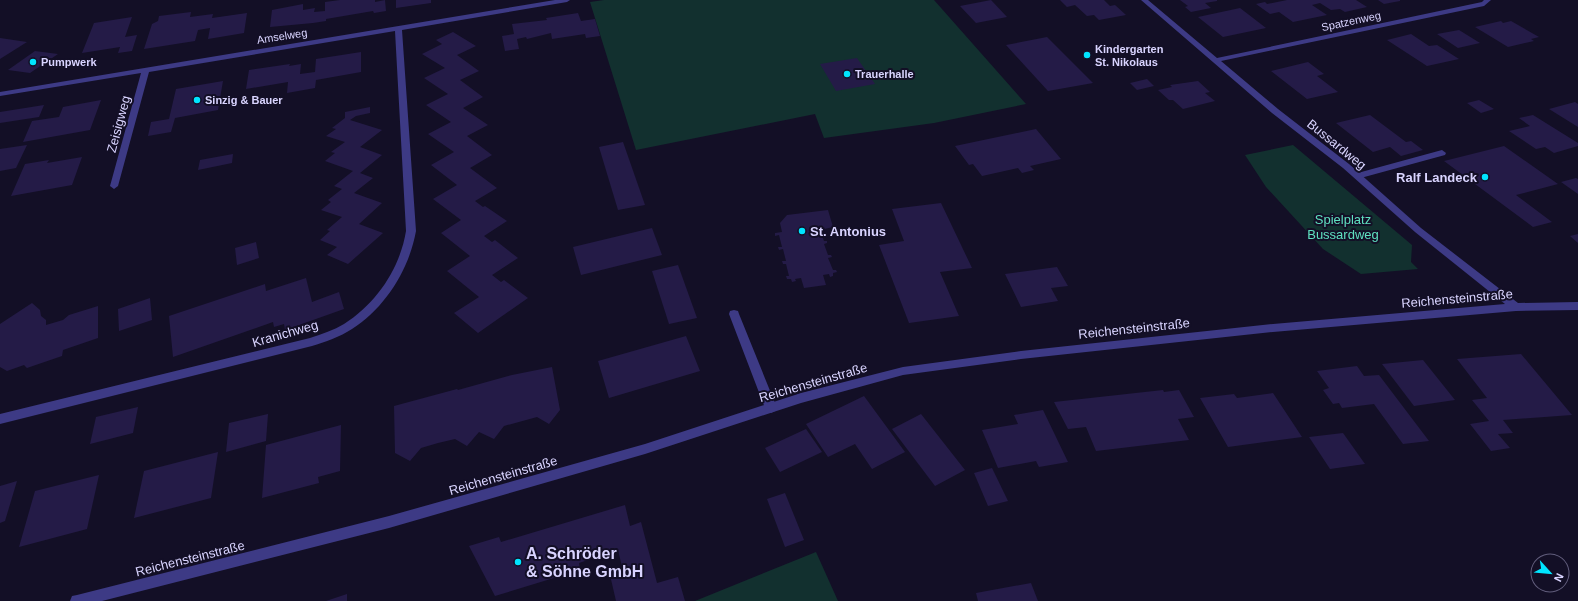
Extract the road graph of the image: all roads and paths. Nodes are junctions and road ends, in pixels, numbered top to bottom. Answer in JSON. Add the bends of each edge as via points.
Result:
{"nodes":[{"id":1,"x":567,"y":0,"type":"edge"},
{"id":2,"x":1144,"y":0,"type":"edge"},
{"id":3,"x":1488,"y":0,"type":"edge"},
{"id":4,"x":398,"y":28,"type":"junction"},
{"id":5,"x":1216,"y":60,"type":"junction"},
{"id":6,"x":146,"y":69,"type":"junction"},
{"id":7,"x":0,"y":94,"type":"edge"},
{"id":8,"x":1442,"y":153,"type":"dead end"},
{"id":9,"x":1357,"y":176,"type":"junction"},
{"id":10,"x":114,"y":186,"type":"dead end"},
{"id":11,"x":1578,"y":306,"type":"edge"},
{"id":12,"x":1516,"y":307,"type":"junction"},
{"id":13,"x":734,"y":314,"type":"dead end"},
{"id":14,"x":771,"y":408,"type":"junction"},
{"id":15,"x":0,"y":410,"type":"edge"},
{"id":16,"x":5,"y":418,"type":"edge"},
{"id":17,"x":77,"y":601,"type":"edge"}],
"edges":[{"from":1,"to":4,"type":"street","name":"Amselweg"},
{"from":2,"to":5,"type":"street","name":"Bussardweg"},
{"from":3,"to":5,"type":"street","name":"Spatzenweg","via":[[1476,6]]},
{"from":4,"to":6,"type":"street","name":"Amselweg"},
{"from":4,"to":16,"type":"street","name":"Kranichweg","via":[[412,231],[395,279],[377,300],[349,326],[312,342]]},
{"from":5,"to":9,"type":"street","name":"Bussardweg","via":[[1274,111]]},
{"from":6,"to":7,"type":"street","name":"Amselweg"},
{"from":6,"to":10,"type":"street","name":"Zeisigweg"},
{"from":8,"to":9,"type":"street"},
{"from":9,"to":12,"type":"street","name":"Bussardweg","via":[[1418,230]]},
{"from":11,"to":12,"type":"street","name":"Reichensteinstraße"},
{"from":12,"to":14,"type":"street","name":"Reichensteinstraße","via":[[1273,328],[1021,354],[903,371]]},
{"from":13,"to":14,"type":"street"},
{"from":14,"to":17,"type":"street","name":"Reichensteinstraße","via":[[610,460],[389,522]]},
{"from":15,"to":16,"type":"street","name":"Kranichweg"}]}
